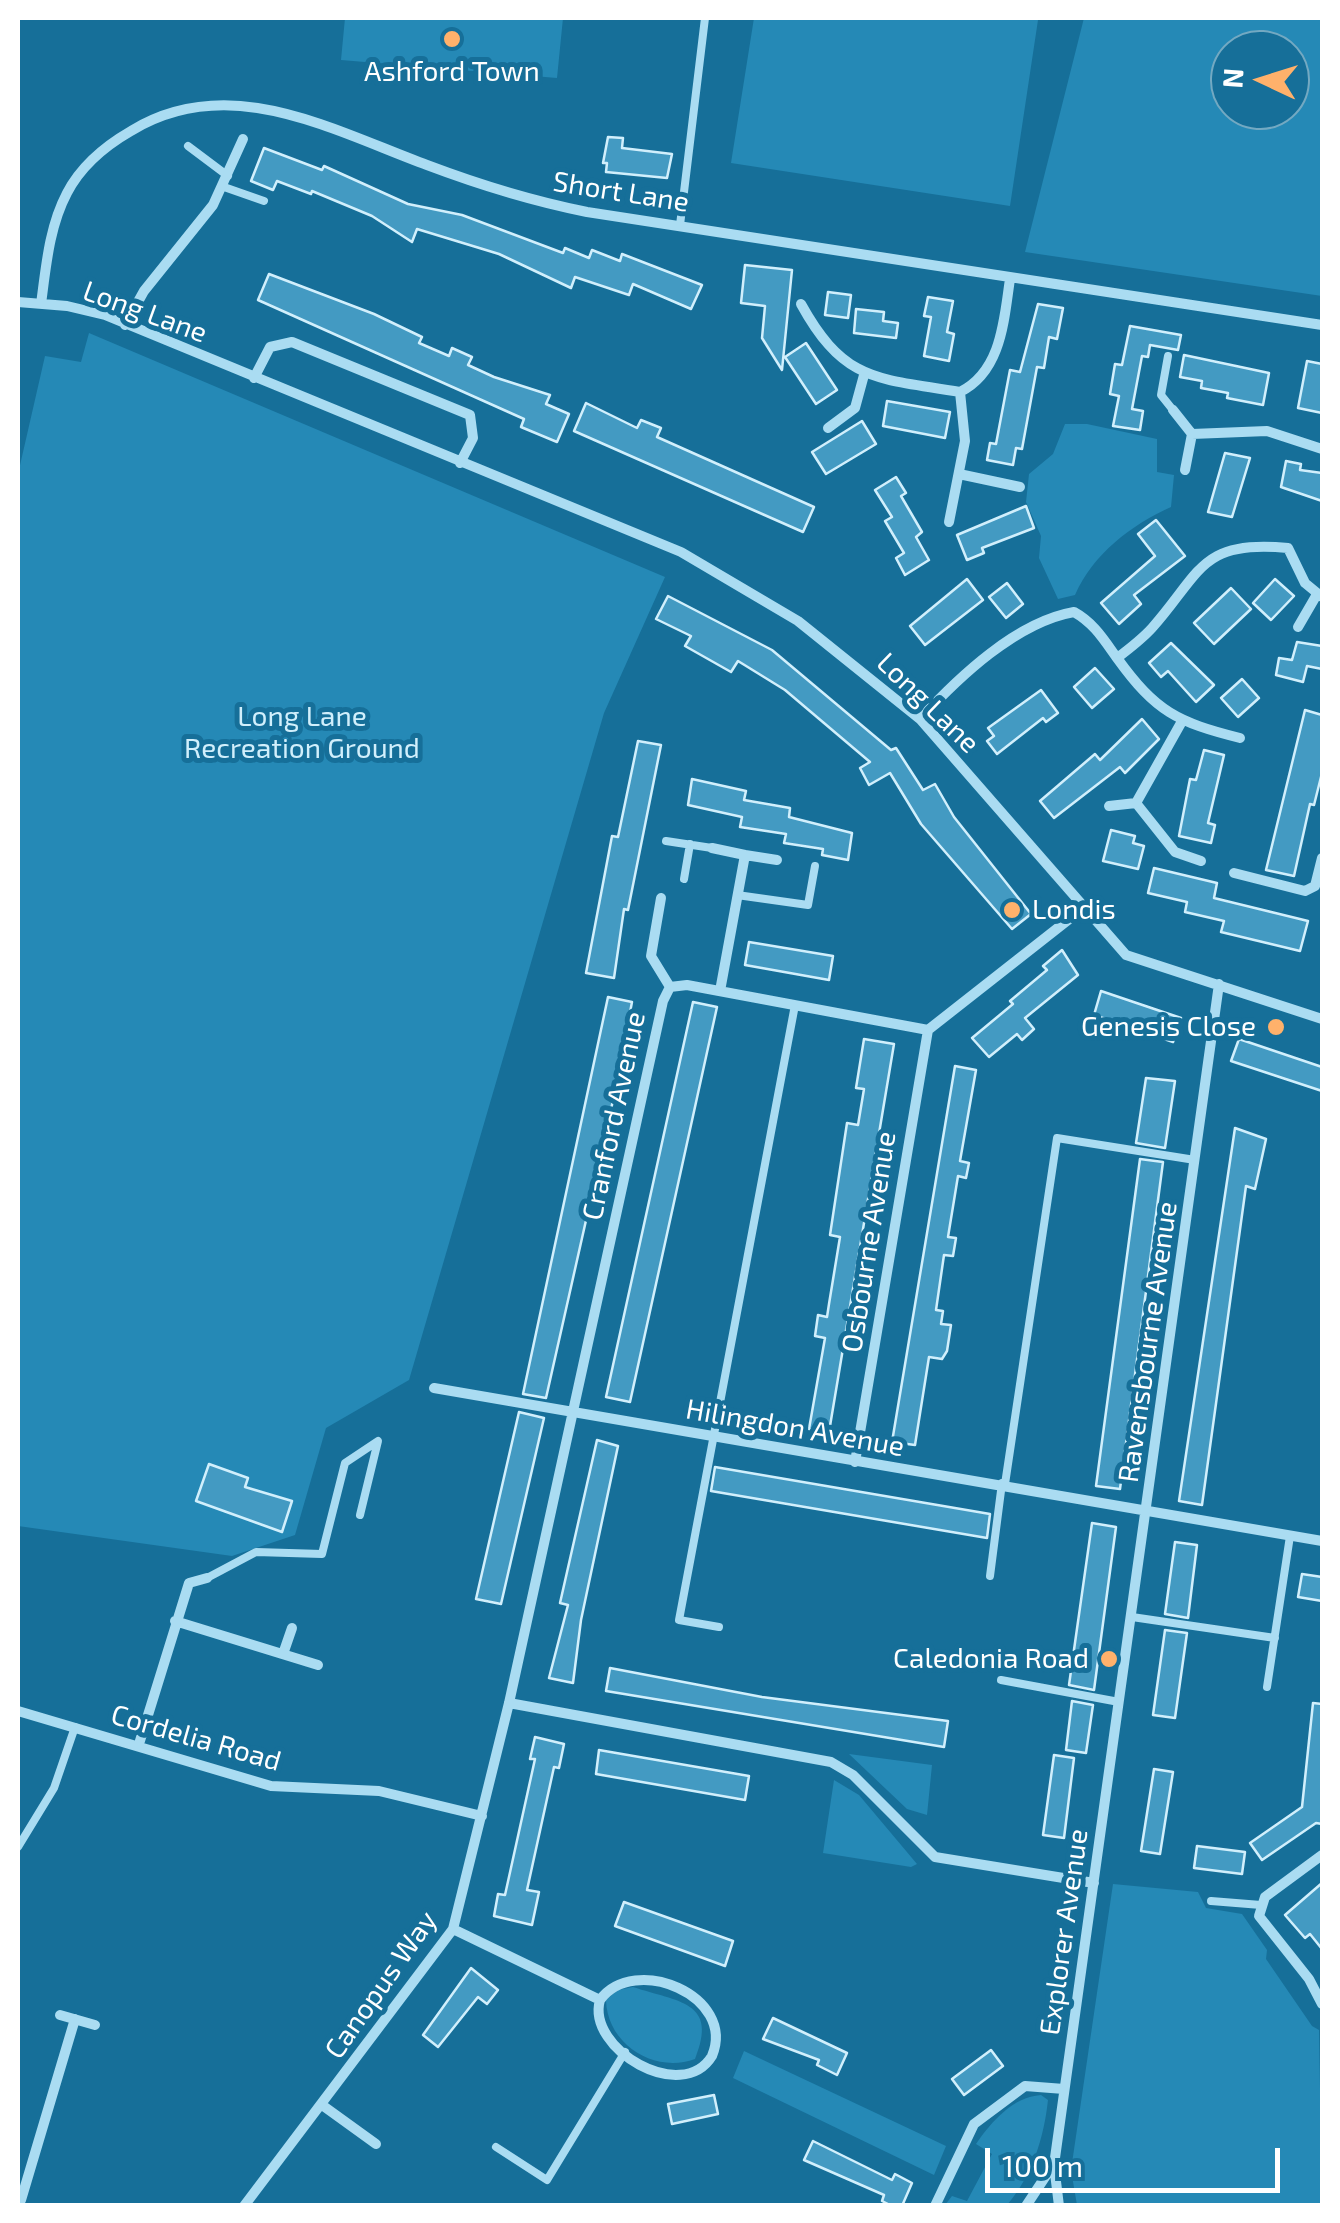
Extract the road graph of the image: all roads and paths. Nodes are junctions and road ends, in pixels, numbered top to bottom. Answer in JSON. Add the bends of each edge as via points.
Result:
{"nodes":[{"id":1,"x":705,"y":18,"type":"edge"},
{"id":2,"x":243,"y":139,"type":"dead end"},
{"id":3,"x":188,"y":146,"type":"dead end"},
{"id":4,"x":226,"y":181,"type":"junction"},
{"id":5,"x":264,"y":202,"type":"dead end"},
{"id":6,"x":680,"y":225,"type":"junction"},
{"id":7,"x":1010,"y":279,"type":"junction"},
{"id":8,"x":18,"y":302,"type":"edge"},
{"id":9,"x":41,"y":304,"type":"junction"},
{"id":10,"x":802,"y":304,"type":"dead end"},
{"id":11,"x":125,"y":325,"type":"junction"},
{"id":12,"x":1322,"y":325,"type":"edge"},
{"id":13,"x":1168,"y":356,"type":"dead end"},
{"id":14,"x":864,"y":375,"type":"junction"},
{"id":15,"x":254,"y":378,"type":"junction"},
{"id":16,"x":960,"y":392,"type":"junction"},
{"id":17,"x":1172,"y":410,"type":"joint"},
{"id":18,"x":828,"y":428,"type":"dead end"},
{"id":19,"x":1192,"y":434,"type":"junction"},
{"id":20,"x":1322,"y":449,"type":"edge"},
{"id":21,"x":460,"y":462,"type":"junction"},
{"id":22,"x":1185,"y":470,"type":"dead end"},
{"id":23,"x":958,"y":474,"type":"junction"},
{"id":24,"x":1020,"y":486,"type":"dead end"},
{"id":25,"x":949,"y":522,"type":"dead end"},
{"id":26,"x":1319,"y":596,"type":"edge"},
{"id":27,"x":1298,"y":627,"type":"dead end"},
{"id":28,"x":1117,"y":658,"type":"junction"},
{"id":29,"x":920,"y":719,"type":"junction"},
{"id":30,"x":1181,"y":723,"type":"junction"},
{"id":31,"x":1240,"y":738,"type":"dead end"},
{"id":32,"x":1136,"y":804,"type":"junction"},
{"id":33,"x":1109,"y":806,"type":"dead end"},
{"id":34,"x":666,"y":840,"type":"dead end"},
{"id":35,"x":690,"y":844,"type":"junction"},
{"id":36,"x":712,"y":848,"type":"joint"},
{"id":37,"x":745,"y":856,"type":"junction"},
{"id":38,"x":1322,"y":858,"type":"edge"},
{"id":39,"x":777,"y":860,"type":"dead end"},
{"id":40,"x":1201,"y":861,"type":"dead end"},
{"id":41,"x":815,"y":866,"type":"dead end"},
{"id":42,"x":1234,"y":873,"type":"dead end"},
{"id":43,"x":684,"y":879,"type":"dead end"},
{"id":44,"x":1320,"y":879,"type":"edge"},
{"id":45,"x":738,"y":895,"type":"junction"},
{"id":46,"x":661,"y":898,"type":"dead end"},
{"id":47,"x":1082,"y":910,"type":"junction"},
{"id":48,"x":1218,"y":984,"type":"junction"},
{"id":49,"x":670,"y":987,"type":"junction"},
{"id":50,"x":720,"y":991,"type":"junction"},
{"id":51,"x":795,"y":1005,"type":"junction"},
{"id":52,"x":1322,"y":1020,"type":"edge"},
{"id":53,"x":928,"y":1030,"type":"junction"},
{"id":54,"x":1195,"y":1160,"type":"junction"},
{"id":55,"x":434,"y":1388,"type":"dead end"},
{"id":56,"x":572,"y":1412,"type":"junction"},
{"id":57,"x":710,"y":1437,"type":"junction"},
{"id":58,"x":855,"y":1462,"type":"junction"},
{"id":59,"x":1003,"y":1484,"type":"junction"},
{"id":60,"x":1148,"y":1510,"type":"junction"},
{"id":61,"x":360,"y":1516,"type":"dead end"},
{"id":62,"x":1290,"y":1536,"type":"junction"},
{"id":63,"x":1322,"y":1541,"type":"edge"},
{"id":64,"x":990,"y":1576,"type":"dead end"},
{"id":65,"x":207,"y":1578,"type":"joint"},
{"id":66,"x":1132,"y":1617,"type":"junction"},
{"id":67,"x":176,"y":1622,"type":"junction"},
{"id":68,"x":719,"y":1627,"type":"dead end"},
{"id":69,"x":292,"y":1628,"type":"dead end"},
{"id":70,"x":1274,"y":1638,"type":"junction"},
{"id":71,"x":283,"y":1654,"type":"junction"},
{"id":72,"x":318,"y":1665,"type":"dead end"},
{"id":73,"x":1001,"y":1680,"type":"dead end"},
{"id":74,"x":1266,"y":1687,"type":"dead end"},
{"id":75,"x":509,"y":1703,"type":"junction"},
{"id":76,"x":1119,"y":1703,"type":"junction"},
{"id":77,"x":18,"y":1711,"type":"edge"},
{"id":78,"x":75,"y":1727,"type":"junction"},
{"id":79,"x":139,"y":1744,"type":"junction"},
{"id":80,"x":482,"y":1816,"type":"junction"},
{"id":81,"x":18,"y":1847,"type":"edge"},
{"id":82,"x":1322,"y":1855,"type":"edge"},
{"id":83,"x":1094,"y":1883,"type":"junction"},
{"id":84,"x":1210,"y":1901,"type":"dead end"},
{"id":85,"x":1261,"y":1905,"type":"junction"},
{"id":86,"x":453,"y":1929,"type":"junction"},
{"id":87,"x":600,"y":2000,"type":"junction"},
{"id":88,"x":1322,"y":2004,"type":"edge"},
{"id":89,"x":60,"y":2015,"type":"dead end"},
{"id":90,"x":75,"y":2020,"type":"junction"},
{"id":91,"x":95,"y":2025,"type":"dead end"},
{"id":92,"x":625,"y":2052,"type":"junction"},
{"id":93,"x":1064,"y":2090,"type":"junction"},
{"id":94,"x":322,"y":2105,"type":"junction"},
{"id":95,"x":376,"y":2144,"type":"dead end"},
{"id":96,"x":496,"y":2148,"type":"dead end"},
{"id":97,"x":1054,"y":2164,"type":"junction"},
{"id":98,"x":19,"y":2200,"type":"edge"},
{"id":99,"x":36,"y":2206,"type":"edge"},
{"id":100,"x":244,"y":2206,"type":"edge"},
{"id":101,"x":934,"y":2206,"type":"edge"},
{"id":102,"x":1026,"y":2206,"type":"edge"},
{"id":103,"x":1060,"y":2206,"type":"edge"}],
"edges":[{"from":1,"to":6,"type":"lane"},
{"from":2,"to":4,"type":"street"},
{"from":3,"to":4,"type":"lane"},
{"from":4,"to":5,"type":"lane"},
{"from":4,"to":11,"type":"street"},
{"from":6,"to":7,"type":"street","name":"Short Lane"},
{"from":6,"to":9,"type":"street","name":"Short Lane","via":[[526,199],[288,114],[212,104],[143,123],[78,174],[54,225]]},
{"from":7,"to":12,"type":"street","name":"Short Lane"},
{"from":7,"to":16,"type":"street","via":[[995,354]]},
{"from":8,"to":9,"type":"street","name":"Long Lane"},
{"from":9,"to":11,"type":"street","name":"Long Lane"},
{"from":10,"to":14,"type":"street","via":[[822,336]]},
{"from":11,"to":15,"type":"street","name":"Long Lane"},
{"from":13,"to":17,"type":"lane","via":[[1162,395]]},
{"from":14,"to":16,"type":"street"},
{"from":14,"to":18,"type":"street","via":[[855,408]]},
{"from":15,"to":21,"type":"street","name":"Long Lane"},
{"from":15,"to":21,"type":"street","via":[[270,347],[283,342],[328,356],[470,415],[473,438]]},
{"from":16,"to":23,"type":"street","via":[[966,424]]},
{"from":17,"to":19,"type":"street"},
{"from":19,"to":20,"type":"street","via":[[1267,431]]},
{"from":19,"to":22,"type":"street"},
{"from":21,"to":29,"type":"street","name":"Long Lane","via":[[681,552],[738,583],[829,644]]},
{"from":23,"to":24,"type":"street"},
{"from":23,"to":25,"type":"street"},
{"from":26,"to":27,"type":"street"},
{"from":26,"to":28,"type":"street","via":[[1288,548],[1253,544],[1191,574],[1152,628]]},
{"from":28,"to":29,"type":"street","via":[[1085,618],[1063,614],[966,670]]},
{"from":28,"to":30,"type":"street","via":[[1148,697]]},
{"from":29,"to":47,"type":"street","name":"Long Lane"},
{"from":30,"to":31,"type":"street"},
{"from":30,"to":32,"type":"street"},
{"from":32,"to":33,"type":"street"},
{"from":32,"to":40,"type":"street","via":[[1174,852]]},
{"from":34,"to":35,"type":"lane"},
{"from":35,"to":36,"type":"lane"},
{"from":35,"to":43,"type":"lane"},
{"from":36,"to":37,"type":"street"},
{"from":37,"to":39,"type":"street"},
{"from":37,"to":45,"type":"street"},
{"from":38,"to":44,"type":"street"},
{"from":41,"to":45,"type":"lane","via":[[808,905]]},
{"from":42,"to":44,"type":"street","via":[[1305,891]]},
{"from":45,"to":50,"type":"street"},
{"from":46,"to":49,"type":"street","via":[[651,956]]},
{"from":47,"to":48,"type":"street","name":"Long Lane","via":[[1126,955]]},
{"from":47,"to":53,"type":"street"},
{"from":48,"to":52,"type":"street","name":"Long Lane"},
{"from":48,"to":54,"type":"street","name":"Ravensbourne Avenue"},
{"from":49,"to":50,"type":"street","name":"Cranford Avenue"},
{"from":49,"to":56,"type":"street","name":"Cranford Avenue"},
{"from":50,"to":51,"type":"street","name":"Cranford Avenue"},
{"from":51,"to":53,"type":"street","name":"Cranford Avenue"},
{"from":51,"to":57,"type":"lane"},
{"from":53,"to":58,"type":"street","name":"Osbourne Avenue"},
{"from":54,"to":59,"type":"lane","via":[[1057,1138]]},
{"from":54,"to":60,"type":"street","name":"Ravensbourne Avenue"},
{"from":55,"to":56,"type":"street","name":"Hilingdon Avenue"},
{"from":56,"to":57,"type":"street","name":"Hilingdon Avenue"},
{"from":56,"to":75,"type":"street","name":"Cranford Avenue"},
{"from":57,"to":58,"type":"street","name":"Hilingdon Avenue"},
{"from":57,"to":68,"type":"lane","via":[[679,1620]]},
{"from":58,"to":59,"type":"street","name":"Hilingdon Avenue"},
{"from":59,"to":60,"type":"street","name":"Hilingdon Avenue"},
{"from":59,"to":64,"type":"lane"},
{"from":60,"to":62,"type":"street","name":"Hilingdon Avenue"},
{"from":60,"to":66,"type":"street","name":"Ravensbourne Avenue"},
{"from":61,"to":65,"type":"lane","via":[[378,1442],[346,1463],[322,1554],[256,1552]]},
{"from":62,"to":63,"type":"street","name":"Hilingdon Avenue"},
{"from":62,"to":70,"type":"lane"},
{"from":65,"to":67,"type":"street","via":[[189,1583]]},
{"from":66,"to":70,"type":"lane"},
{"from":66,"to":76,"type":"street","name":"Ravensbourne Avenue"},
{"from":67,"to":71,"type":"street"},
{"from":67,"to":79,"type":"street"},
{"from":69,"to":71,"type":"street"},
{"from":70,"to":74,"type":"lane"},
{"from":71,"to":72,"type":"street"},
{"from":73,"to":76,"type":"lane"},
{"from":75,"to":80,"type":"street","name":"Canopus Way"},
{"from":75,"to":83,"type":"street","via":[[831,1762],[853,1775],[936,1857]]},
{"from":76,"to":83,"type":"street","name":"Explorer Avenue"},
{"from":77,"to":78,"type":"street","name":"Cordelia Road"},
{"from":78,"to":79,"type":"street","name":"Cordelia Road"},
{"from":78,"to":81,"type":"lane","via":[[54,1788]]},
{"from":79,"to":80,"type":"street","name":"Cordelia Road","via":[[271,1786],[379,1791]]},
{"from":80,"to":86,"type":"street","name":"Canopus Way"},
{"from":82,"to":85,"type":"street"},
{"from":83,"to":93,"type":"street","name":"Explorer Avenue"},
{"from":84,"to":85,"type":"lane"},
{"from":85,"to":88,"type":"street","via":[[1264,1925]]},
{"from":86,"to":87,"type":"street"},
{"from":86,"to":94,"type":"street","name":"Canopus Way"},
{"from":87,"to":92,"type":"street","via":[[602,2028]]},
{"from":87,"to":92,"type":"street","via":[[621,1982],[642,1979],[697,1998],[714,2017],[717,2044],[707,2064],[693,2072],[663,2075]]},
{"from":89,"to":90,"type":"street"},
{"from":90,"to":91,"type":"street"},
{"from":90,"to":98,"type":"street"},
{"from":92,"to":96,"type":"lane","via":[[548,2180]]},
{"from":93,"to":97,"type":"street","name":"Explorer Avenue"},
{"from":93,"to":101,"type":"street","via":[[1024,2086],[974,2124]]},
{"from":94,"to":95,"type":"street"},
{"from":94,"to":100,"type":"street","name":"Canopus Way"},
{"from":97,"to":102,"type":"street"},
{"from":97,"to":103,"type":"street"},
{"from":98,"to":99,"type":"street"}]}
